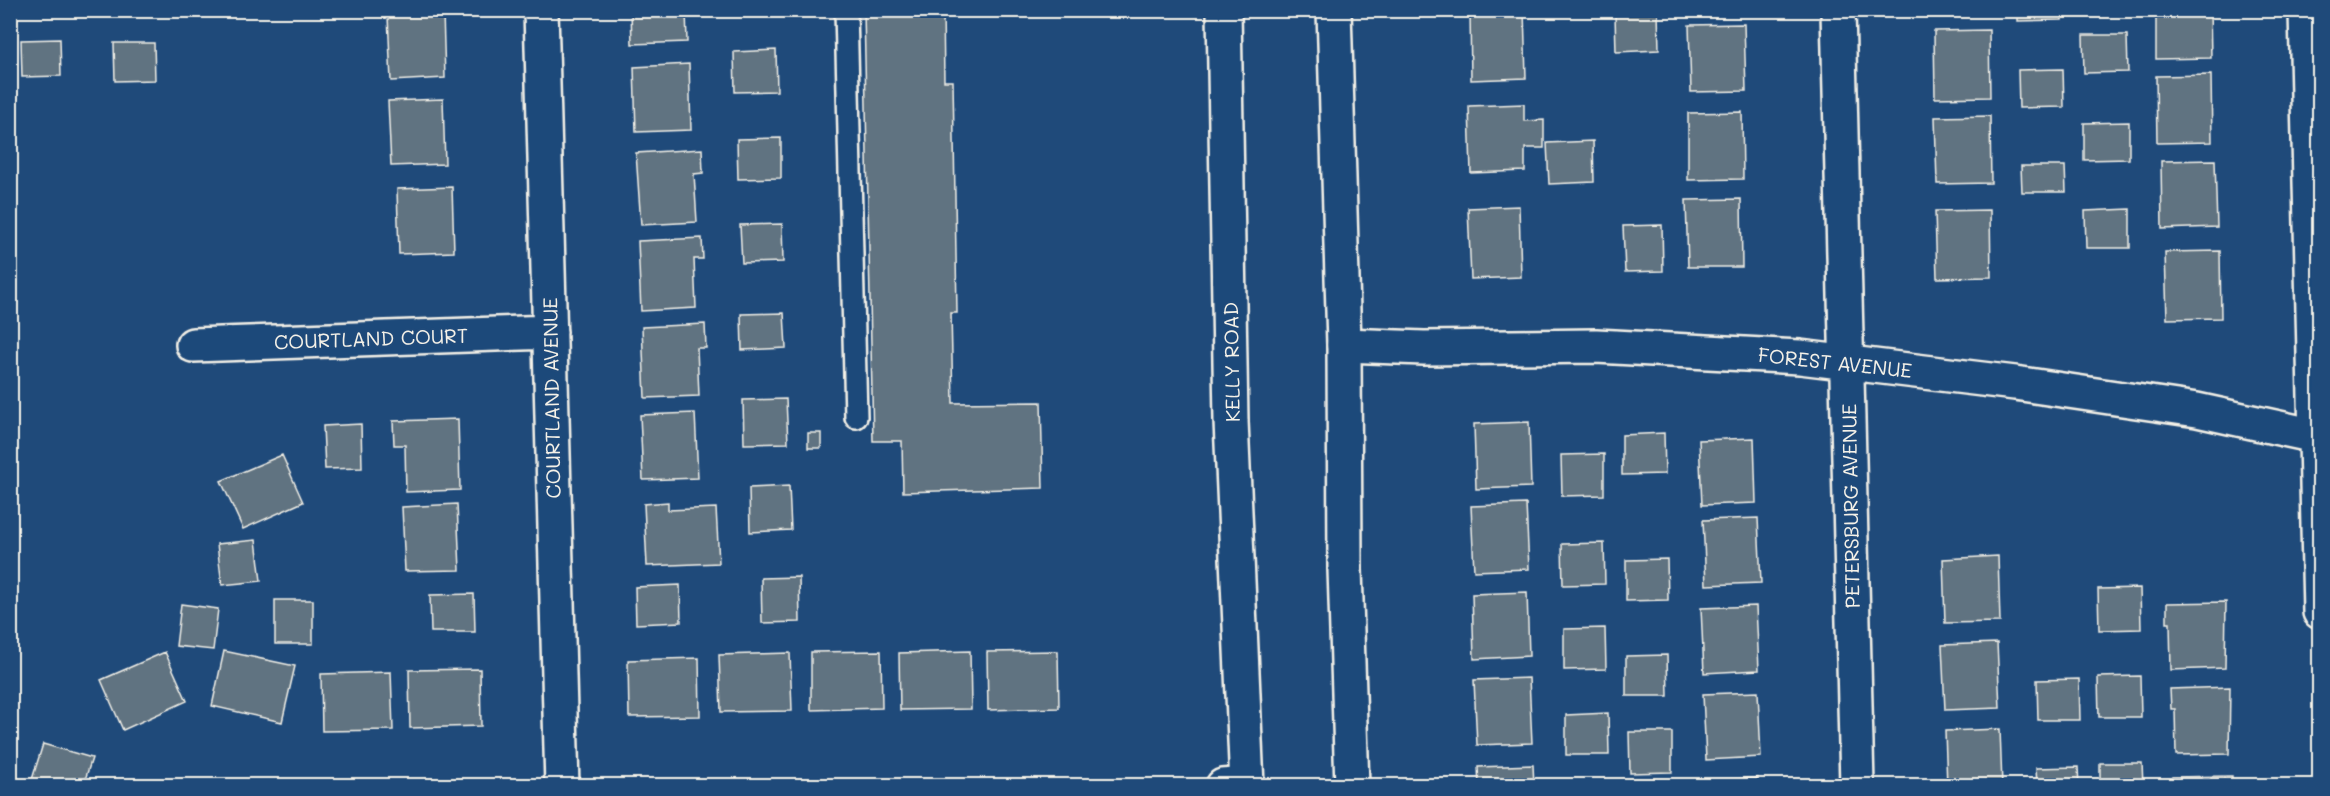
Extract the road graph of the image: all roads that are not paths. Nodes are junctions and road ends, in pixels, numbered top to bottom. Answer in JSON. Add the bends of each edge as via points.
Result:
{"nodes":[{"id":1,"x":541,"y":10,"type":"edge"},
{"id":2,"x":846,"y":10,"type":"edge"},
{"id":3,"x":1224,"y":10,"type":"edge"},
{"id":4,"x":1334,"y":10,"type":"edge"},
{"id":5,"x":1838,"y":10,"type":"edge"},
{"id":6,"x":2306,"y":10,"type":"edge"},
{"id":7,"x":550,"y":332,"type":"junction"},
{"id":8,"x":193,"y":345,"type":"dead end"},
{"id":9,"x":1344,"y":345,"type":"junction"},
{"id":10,"x":1846,"y":362,"type":"junction"},
{"id":11,"x":856,"y":417,"type":"dead end"},
{"id":12,"x":2318,"y":437,"type":"edge"},
{"id":13,"x":2319,"y":612,"type":"edge"},
{"id":14,"x":1239,"y":785,"type":"edge"},
{"id":15,"x":562,"y":786,"type":"edge"},
{"id":16,"x":1352,"y":786,"type":"edge"},
{"id":17,"x":1857,"y":786,"type":"edge"}],
"edges":[{"from":1,"to":7,"type":"street","name":"COURTLAND AVENUE"},
{"from":2,"to":11,"type":"lane"},
{"from":3,"to":14,"type":"street","name":"KELLY ROAD"},
{"from":4,"to":9,"type":"street"},
{"from":5,"to":10,"type":"street","name":"PETERSBURG AVENUE"},
{"from":6,"to":12,"type":"street"},
{"from":7,"to":8,"type":"street","name":"COURTLAND COURT"},
{"from":7,"to":15,"type":"street","name":"COURTLAND AVENUE"},
{"from":9,"to":10,"type":"street","name":"FOREST AVENUE","via":[[1596,346],[1708,350]]},
{"from":9,"to":16,"type":"street"},
{"from":10,"to":12,"type":"street","name":"FOREST AVENUE","via":[[2197,410]]},
{"from":10,"to":17,"type":"street","name":"PETERSBURG AVENUE"},
{"from":12,"to":13,"type":"street"}]}
